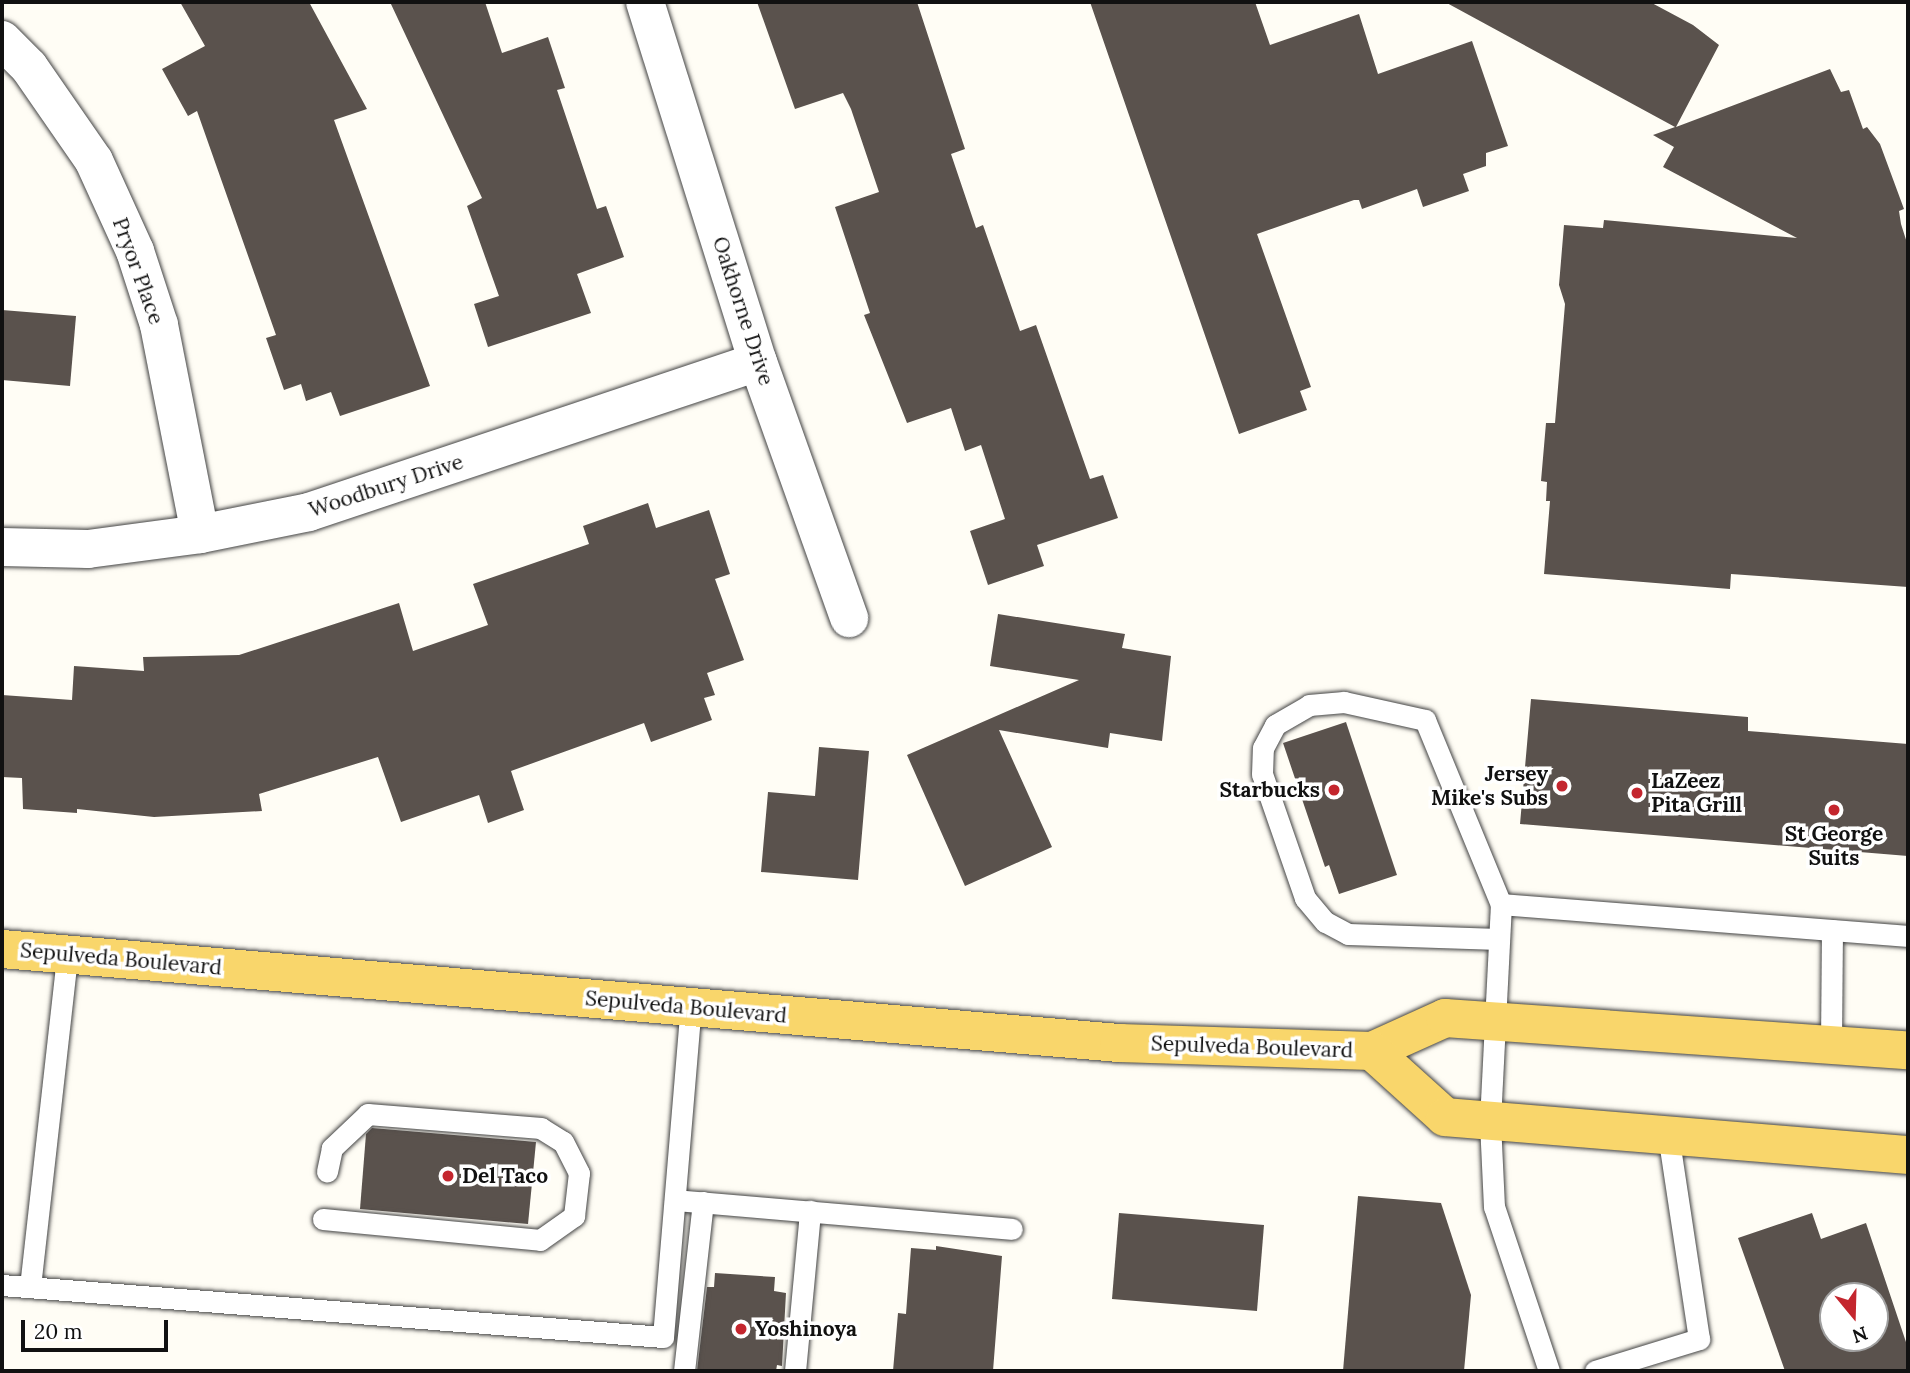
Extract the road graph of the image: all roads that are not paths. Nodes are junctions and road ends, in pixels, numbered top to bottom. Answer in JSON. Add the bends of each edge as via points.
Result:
{"nodes":[{"id":1,"x":645,"y":2,"type":"edge"},
{"id":2,"x":2,"y":40,"type":"edge"},
{"id":3,"x":758,"y":362,"type":"junction"},
{"id":4,"x":200,"y":534,"type":"junction"},
{"id":5,"x":2,"y":547,"type":"edge"},
{"id":6,"x":849,"y":618,"type":"dead end"},
{"id":7,"x":1501,"y":904,"type":"junction"},
{"id":8,"x":1832,"y":930,"type":"junction"},
{"id":9,"x":1908,"y":936,"type":"edge"},
{"id":10,"x":1499,"y":939,"type":"junction"},
{"id":11,"x":2,"y":949,"type":"edge"},
{"id":12,"x":67,"y":954,"type":"junction"},
{"id":13,"x":691,"y":1007,"type":"junction"},
{"id":14,"x":1495,"y":1021,"type":"junction"},
{"id":15,"x":1831,"y":1043,"type":"junction"},
{"id":16,"x":1908,"y":1050,"type":"edge"},
{"id":17,"x":1372,"y":1051,"type":"junction"},
{"id":18,"x":1490,"y":1121,"type":"junction"},
{"id":19,"x":1668,"y":1135,"type":"junction"},
{"id":20,"x":1908,"y":1156,"type":"edge"},
{"id":21,"x":327,"y":1171,"type":"dead end"},
{"id":22,"x":675,"y":1200,"type":"junction"},
{"id":23,"x":703,"y":1202,"type":"junction"},
{"id":24,"x":810,"y":1211,"type":"junction"},
{"id":25,"x":323,"y":1219,"type":"dead end"},
{"id":26,"x":1012,"y":1229,"type":"dead end"},
{"id":27,"x":2,"y":1285,"type":"edge"},
{"id":28,"x":30,"y":1287,"type":"junction"},
{"id":29,"x":684,"y":1371,"type":"edge"},
{"id":30,"x":795,"y":1371,"type":"edge"},
{"id":31,"x":1549,"y":1371,"type":"edge"},
{"id":32,"x":1595,"y":1371,"type":"edge"}],
"edges":[{"from":1,"to":3,"type":"street","name":"Oakhorne Drive"},
{"from":2,"to":4,"type":"street","name":"Pryor Place","via":[[29,66],[94,161],[135,251],[164,350]]},
{"from":3,"to":4,"type":"street","name":"Woodbury Drive","via":[[309,512]]},
{"from":3,"to":6,"type":"street","name":"Oakhorne Drive"},
{"from":4,"to":5,"type":"street","name":"Woodbury Drive","via":[[88,549]]},
{"from":7,"to":8,"type":"lane"},
{"from":7,"to":10,"type":"lane"},
{"from":7,"to":10,"type":"lane","via":[[1425,720],[1344,702],[1309,705],[1275,725],[1263,748],[1262,774],[1305,898],[1325,922],[1348,934]]},
{"from":8,"to":9,"type":"lane"},
{"from":8,"to":15,"type":"lane"},
{"from":10,"to":14,"type":"lane"},
{"from":11,"to":12,"type":"main road","name":"Sepulveda Boulevard"},
{"from":12,"to":13,"type":"main road","name":"Sepulveda Boulevard"},
{"from":12,"to":28,"type":"lane"},
{"from":13,"to":17,"type":"main road","name":"Sepulveda Boulevard","via":[[1119,1043]]},
{"from":13,"to":22,"type":"lane"},
{"from":14,"to":15,"type":"main road","name":"Sepulveda Boulevard"},
{"from":14,"to":17,"type":"main road","name":"Sepulveda Boulevard","via":[[1445,1018]]},
{"from":14,"to":18,"type":"lane"},
{"from":15,"to":16,"type":"main road","name":"Sepulveda Boulevard"},
{"from":17,"to":18,"type":"main road","name":"Sepulveda Boulevard","via":[[1445,1117]]},
{"from":18,"to":19,"type":"main road","name":"Sepulveda Boulevard"},
{"from":18,"to":31,"type":"lane","via":[[1494,1208]]},
{"from":19,"to":20,"type":"main road","name":"Sepulveda Boulevard"},
{"from":19,"to":32,"type":"lane","via":[[1699,1339]]},
{"from":21,"to":25,"type":"lane","via":[[332,1148],[368,1114],[541,1128],[563,1142],[579,1173],[574,1216],[540,1240]]},
{"from":22,"to":23,"type":"lane"},
{"from":22,"to":28,"type":"lane","via":[[663,1337]]},
{"from":23,"to":24,"type":"lane"},
{"from":23,"to":29,"type":"lane"},
{"from":24,"to":26,"type":"lane"},
{"from":24,"to":30,"type":"lane"},
{"from":27,"to":28,"type":"lane"}]}
